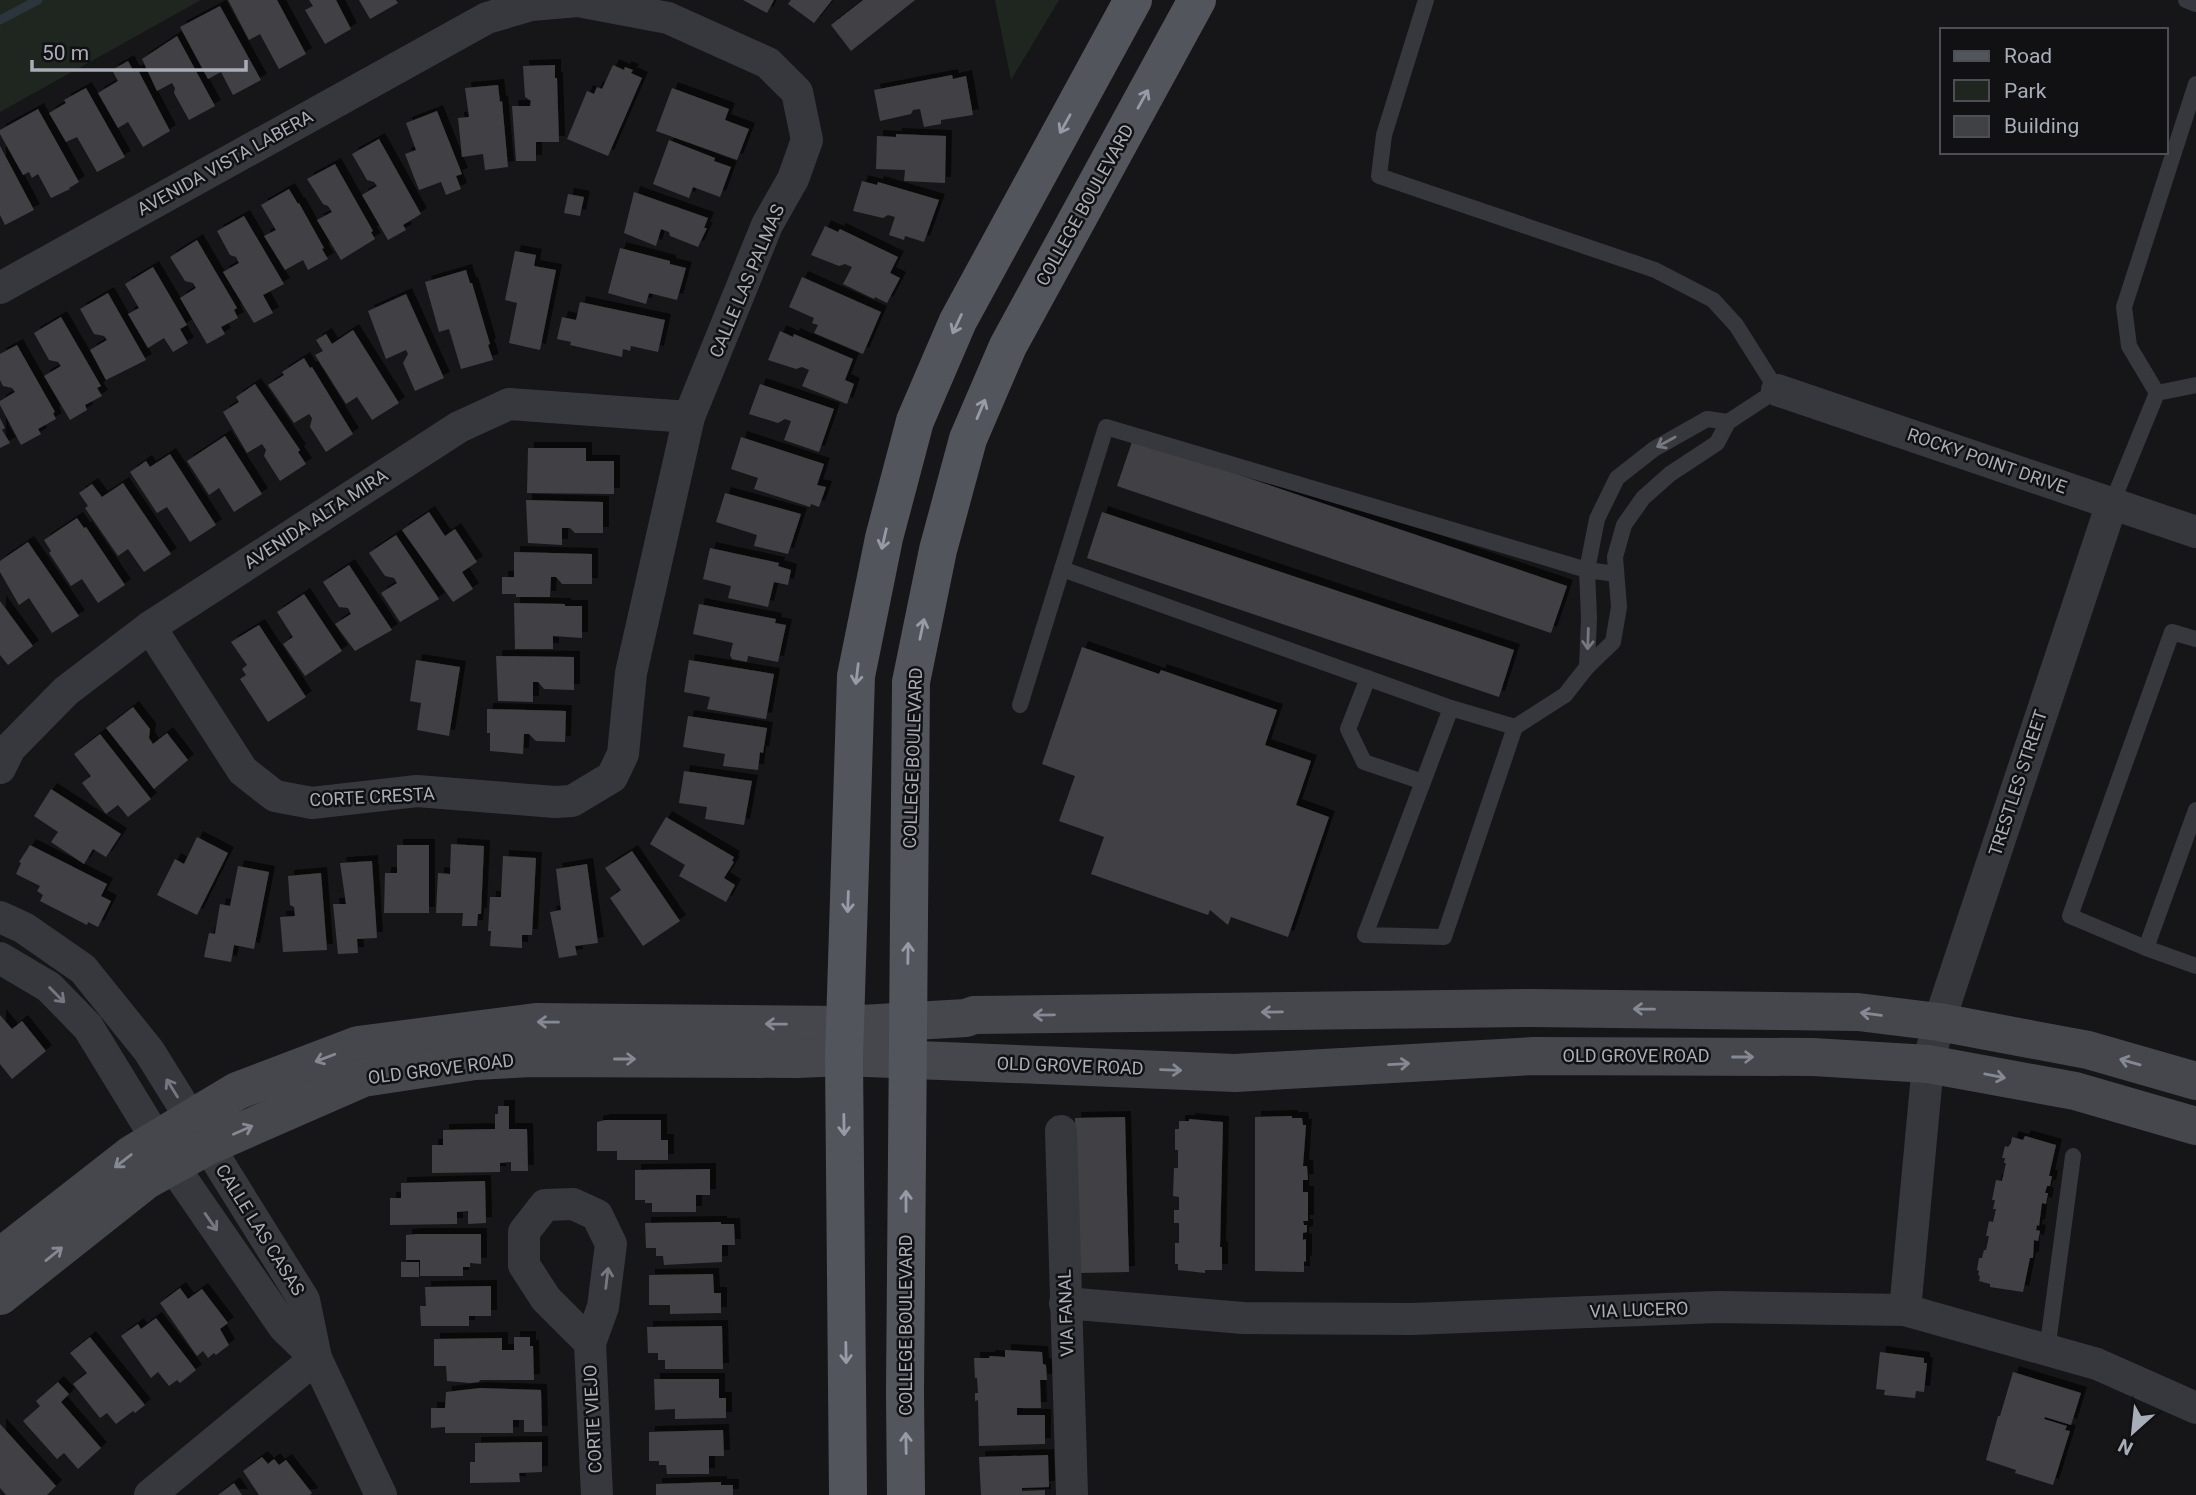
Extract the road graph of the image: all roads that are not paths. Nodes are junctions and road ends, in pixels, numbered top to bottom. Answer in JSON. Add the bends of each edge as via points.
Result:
{"nodes":[{"id":1,"x":1133,"y":0,"type":"edge"},
{"id":2,"x":1197,"y":0,"type":"edge"},
{"id":3,"x":1426,"y":0,"type":"edge"},
{"id":4,"x":2186,"y":0,"type":"edge"},
{"id":5,"x":2196,"y":4,"type":"edge"},
{"id":6,"x":449,"y":39,"type":"joint"},
{"id":7,"x":2196,"y":84,"type":"edge"},
{"id":8,"x":0,"y":288,"type":"edge"},
{"id":9,"x":2196,"y":385,"type":"edge"},
{"id":10,"x":1777,"y":390,"type":"junction"},
{"id":11,"x":2157,"y":393,"type":"junction"},
{"id":12,"x":690,"y":417,"type":"junction"},
{"id":13,"x":1728,"y":422,"type":"junction"},
{"id":14,"x":2112,"y":503,"type":"junction"},
{"id":15,"x":2196,"y":533,"type":"edge"},
{"id":16,"x":1062,"y":569,"type":"junction"},
{"id":17,"x":1587,"y":569,"type":"junction"},
{"id":18,"x":1616,"y":574,"type":"junction"},
{"id":19,"x":150,"y":627,"type":"junction"},
{"id":20,"x":2196,"y":639,"type":"edge"},
{"id":21,"x":1587,"y":667,"type":"junction"},
{"id":22,"x":1368,"y":678,"type":"junction"},
{"id":23,"x":1020,"y":705,"type":"dead end"},
{"id":24,"x":1451,"y":708,"type":"junction"},
{"id":25,"x":1516,"y":727,"type":"junction"},
{"id":26,"x":0,"y":768,"type":"edge"},
{"id":27,"x":1423,"y":782,"type":"junction"},
{"id":28,"x":555,"y":802,"type":"joint"},
{"id":29,"x":2196,"y":810,"type":"edge"},
{"id":30,"x":0,"y":917,"type":"edge"},
{"id":31,"x":2146,"y":948,"type":"junction"},
{"id":32,"x":0,"y":958,"type":"edge"},
{"id":33,"x":2196,"y":965,"type":"edge"},
{"id":34,"x":907,"y":1021,"type":"junction"},
{"id":35,"x":1939,"y":1023,"type":"junction"},
{"id":36,"x":844,"y":1041,"type":"junction"},
{"id":37,"x":907,"y":1059,"type":"junction"},
{"id":38,"x":1928,"y":1064,"type":"junction"},
{"id":39,"x":2196,"y":1081,"type":"edge"},
{"id":40,"x":2196,"y":1126,"type":"edge"},
{"id":41,"x":1060,"y":1131,"type":"dead end"},
{"id":42,"x":200,"y":1132,"type":"junction"},
{"id":43,"x":164,"y":1153,"type":"junction"},
{"id":44,"x":2073,"y":1156,"type":"dead end"},
{"id":45,"x":0,"y":1258,"type":"edge"},
{"id":46,"x":0,"y":1296,"type":"edge"},
{"id":47,"x":1065,"y":1303,"type":"junction"},
{"id":48,"x":1905,"y":1310,"type":"junction"},
{"id":49,"x":590,"y":1343,"type":"dead end"},
{"id":50,"x":2047,"y":1350,"type":"junction"},
{"id":51,"x":316,"y":1358,"type":"junction"},
{"id":52,"x":2196,"y":1408,"type":"edge"},
{"id":53,"x":150,"y":1495,"type":"edge"},
{"id":54,"x":381,"y":1495,"type":"edge"},
{"id":55,"x":597,"y":1495,"type":"edge"},
{"id":56,"x":848,"y":1495,"type":"edge"},
{"id":57,"x":906,"y":1495,"type":"edge"},
{"id":58,"x":1072,"y":1495,"type":"edge"}],
"edges":[{"from":1,"to":36,"type":"main road","one_way":true,"via":[[958,321],[915,421],[884,538],[856,676]]},
{"from":34,"to":2,"type":"main road","name":"COLLEGE BOULEVARD","one_way":true,"via":[[911,682],[938,550],[968,439],[1008,346]]},
{"from":3,"to":10,"type":"lane","via":[[1384,135],[1380,176],[1655,270],[1713,300],[1736,325]]},
{"from":4,"to":5,"type":"lane"},
{"from":6,"to":8,"type":"street","name":"AVENIDA VISTA LABERA"},
{"from":6,"to":12,"type":"street","name":"CALLE LAS PALMAS","via":[[487,18],[531,5],[578,1],[668,18],[768,63],[797,92],[807,140],[793,179],[767,225]]},
{"from":7,"to":11,"type":"lane","via":[[2124,307],[2129,346]]},
{"from":9,"to":11,"type":"lane"},
{"from":10,"to":13,"type":"lane"},
{"from":10,"to":14,"type":"street","name":"ROCKY POINT DRIVE"},
{"from":11,"to":14,"type":"lane"},
{"from":12,"to":19,"type":"street","name":"AVENIDA ALTA MIRA","via":[[509,404],[459,427]]},
{"from":12,"to":28,"type":"street","name":"CALLE LAS PALMAS","via":[[631,673],[623,754],[612,777],[572,801]]},
{"from":13,"to":17,"type":"lane","one_way":true,"via":[[1707,419],[1654,449],[1618,478],[1597,519]]},
{"from":13,"to":18,"type":"lane","via":[[1717,443],[1670,474],[1643,498],[1623,525]]},
{"from":14,"to":15,"type":"street","name":"ROCKY POINT DRIVE"},
{"from":14,"to":35,"type":"street","name":"TRESTLES STREET"},
{"from":16,"to":17,"type":"lane","via":[[1106,427]]},
{"from":16,"to":22,"type":"lane"},
{"from":16,"to":23,"type":"lane"},
{"from":17,"to":18,"type":"lane"},
{"from":17,"to":21,"type":"lane","one_way":true},
{"from":18,"to":21,"type":"lane","via":[[1619,607],[1613,642]]},
{"from":19,"to":26,"type":"street","name":"AVENIDA ALTA MIRA","via":[[66,691],[10,748]]},
{"from":19,"to":28,"type":"street","name":"CORTE CRESTA","via":[[243,771],[275,796],[312,803],[417,791]]},
{"from":20,"to":31,"type":"lane","via":[[2172,632],[2070,916]]},
{"from":21,"to":25,"type":"lane","via":[[1565,695]]},
{"from":22,"to":24,"type":"lane"},
{"from":22,"to":27,"type":"lane","via":[[1348,729],[1364,762]]},
{"from":24,"to":25,"type":"lane"},
{"from":24,"to":27,"type":"lane"},
{"from":25,"to":27,"type":"lane","via":[[1444,936],[1365,935]]},
{"from":29,"to":31,"type":"lane"},
{"from":42,"to":30,"type":"street","name":"CALLE LAS CASAS","one_way":true,"via":[[149,1051],[83,969]]},
{"from":31,"to":33,"type":"lane"},
{"from":32,"to":43,"type":"street","name":"CALLE LAS CASAS","one_way":true,"via":[[49,988],[88,1027]]},
{"from":35,"to":34,"type":"main road","name":"OLD GROVE ROAD","one_way":true,"via":[[1858,1012],[1532,1008],[974,1015]]},
{"from":34,"to":36,"type":"main road","name":"OLD GROVE ROAD"},
{"from":34,"to":37,"type":"main road","name":"COLLEGE BOULEVARD"},
{"from":35,"to":38,"type":"street","name":"TRESTLES STREET"},
{"from":39,"to":35,"type":"main road","name":"OLD GROVE ROAD","one_way":true,"via":[[2088,1050]]},
{"from":36,"to":37,"type":"main road","name":"OLD GROVE ROAD"},
{"from":36,"to":42,"type":"main road","name":"OLD GROVE ROAD","via":[[536,1022],[358,1045],[237,1091]]},
{"from":36,"to":56,"type":"main road","one_way":true},
{"from":37,"to":38,"type":"main road","name":"OLD GROVE ROAD","one_way":true,"via":[[1235,1073],[1534,1056],[1813,1057]]},
{"from":57,"to":37,"type":"main road","name":"COLLEGE BOULEVARD","one_way":true},
{"from":38,"to":40,"type":"main road","name":"OLD GROVE ROAD","one_way":true,"via":[[2075,1091]]},
{"from":38,"to":48,"type":"street","name":"TRESTLES STREET"},
{"from":41,"to":47,"type":"street","name":"VIA FANAL"},
{"from":42,"to":43,"type":"main road","name":"OLD GROVE ROAD"},
{"from":42,"to":51,"type":"street","name":"CALLE LAS CASAS","via":[[304,1300]]},
{"from":43,"to":45,"type":"main road","name":"OLD GROVE ROAD","one_way":true,"via":[[132,1154]]},
{"from":46,"to":43,"type":"main road","name":"OLD GROVE ROAD","one_way":true,"via":[[145,1181]]},
{"from":43,"to":51,"type":"street","name":"CALLE LAS CASAS","one_way":true,"via":[[284,1327]]},
{"from":44,"to":50,"type":"lane"},
{"from":47,"to":48,"type":"street","name":"VIA LUCERO","via":[[1256,1318],[1412,1319],[1718,1307]]},
{"from":47,"to":58,"type":"street","name":"VIA FANAL"},
{"from":48,"to":50,"type":"street","name":"VIA LUCERO"},
{"from":49,"to":55,"type":"street","name":"CORTE VIEJO"},
{"from":50,"to":52,"type":"street","name":"VIA LUCERO","via":[[2097,1364]]},
{"from":51,"to":53,"type":"street"},
{"from":51,"to":54,"type":"street","name":"CALLE LAS CASAS"}]}
